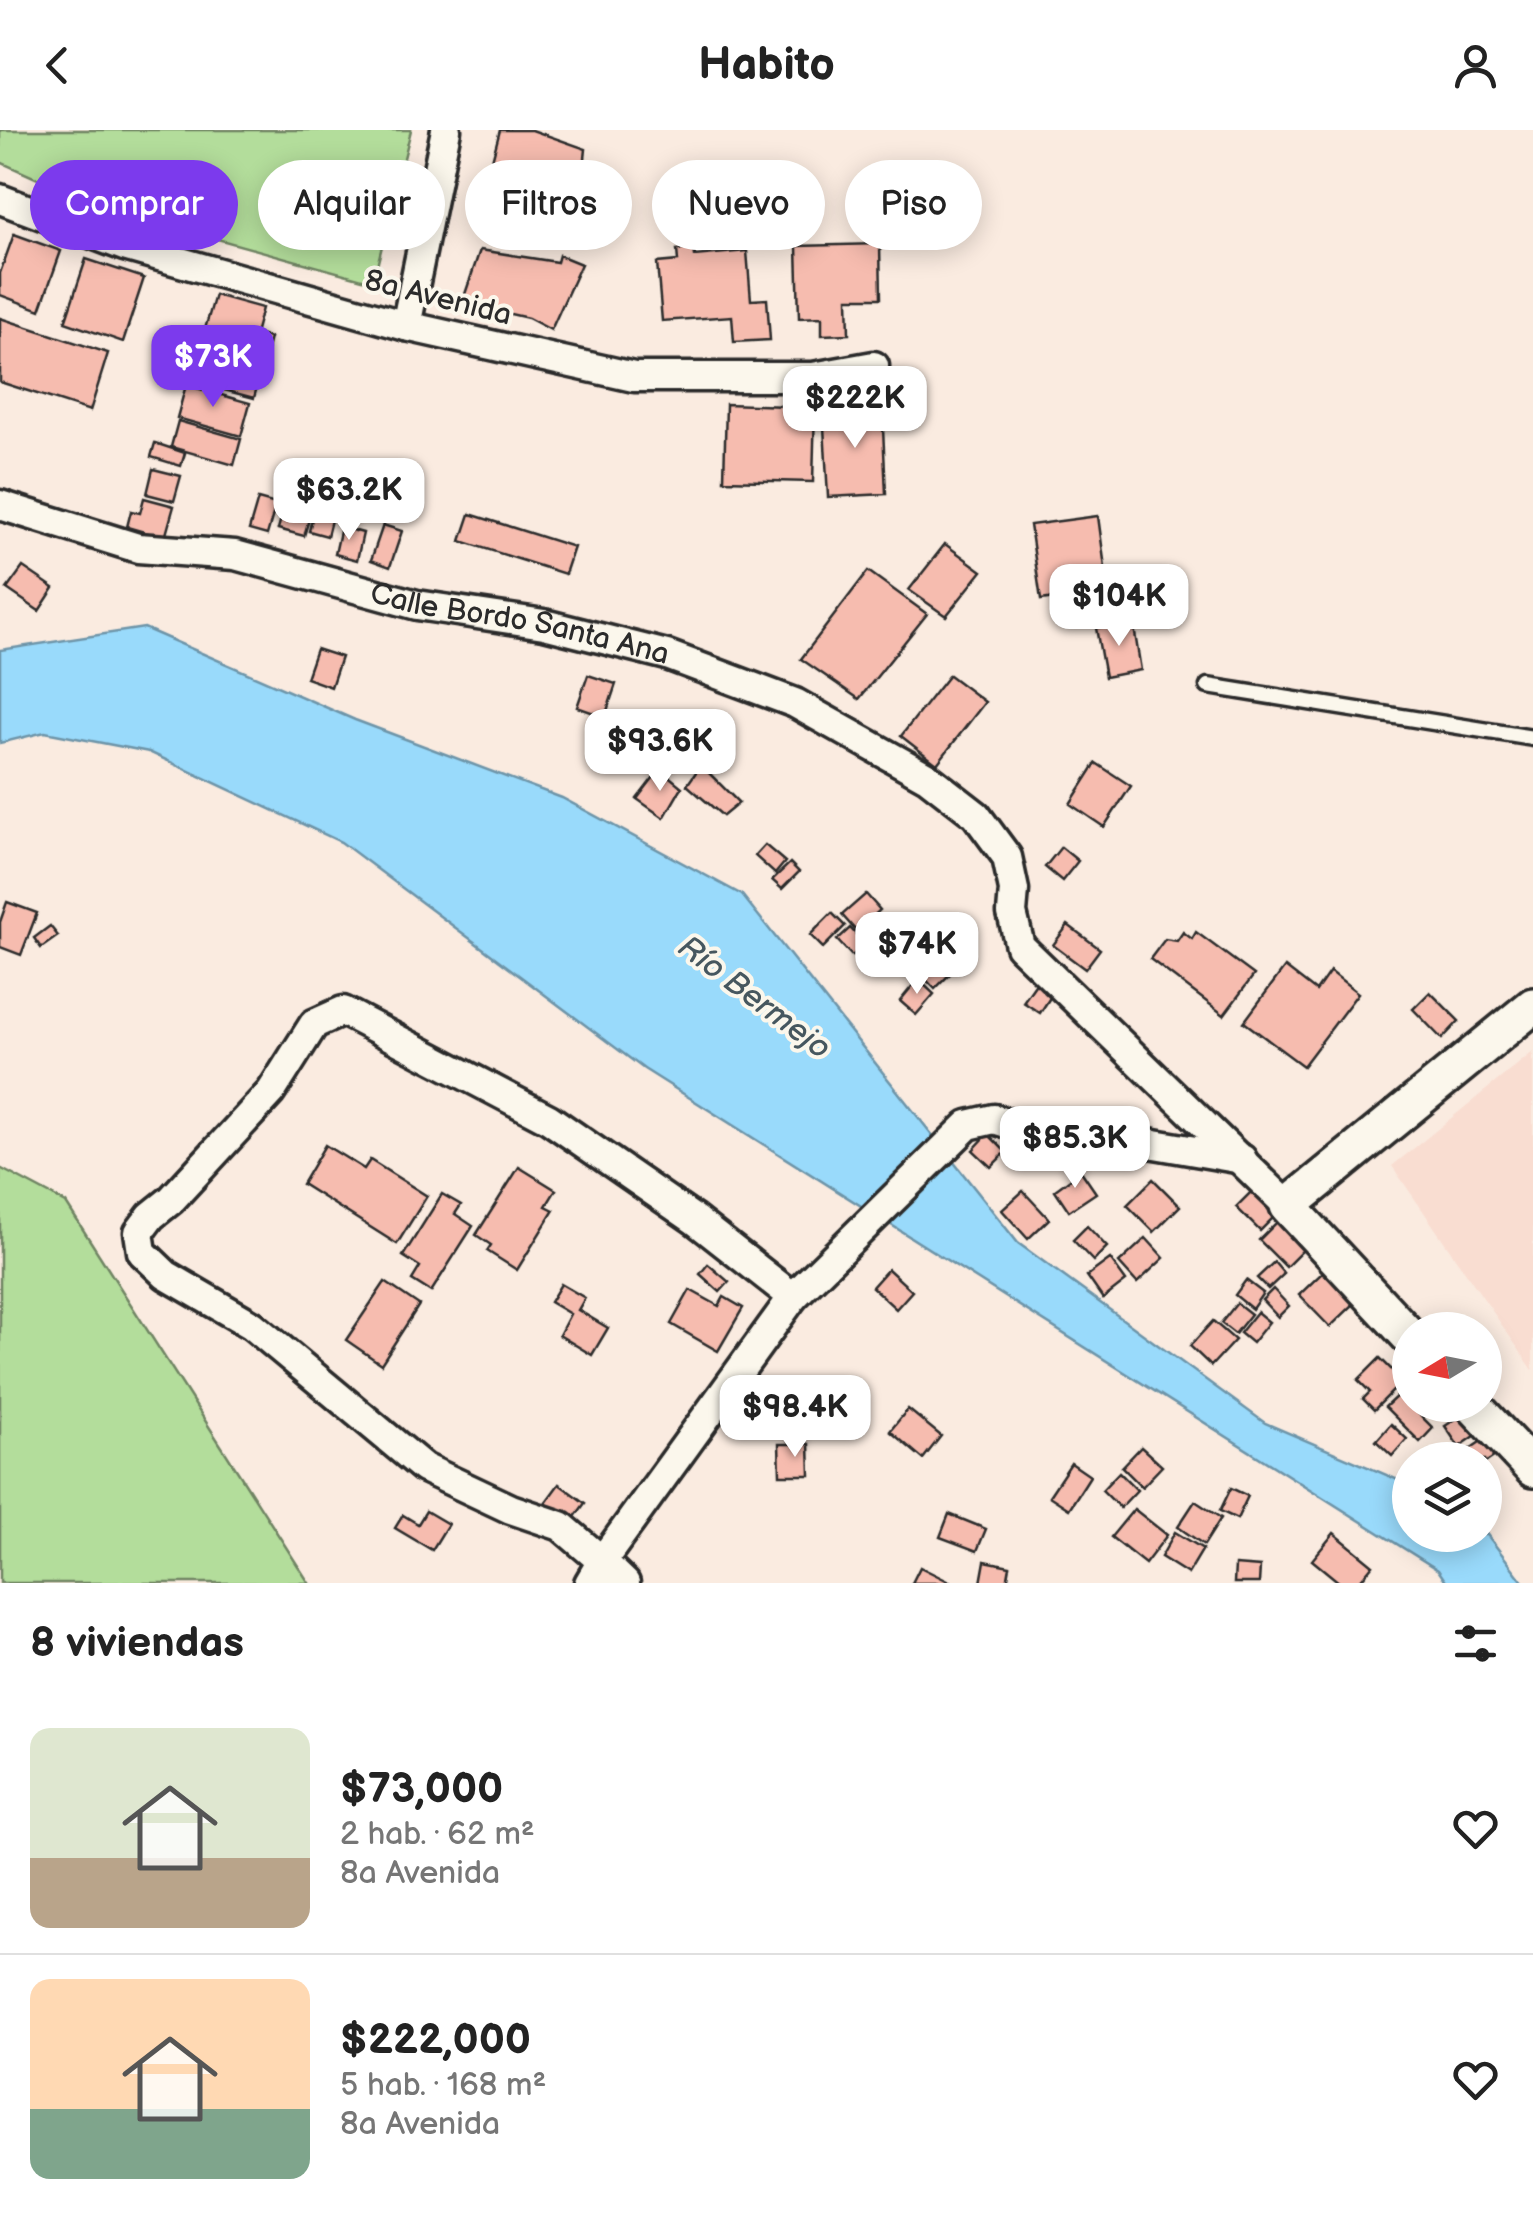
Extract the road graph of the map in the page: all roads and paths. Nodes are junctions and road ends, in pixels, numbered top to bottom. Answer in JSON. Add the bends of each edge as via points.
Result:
{"nodes":[{"id":1,"x":446,"y":130,"type":"edge"},
{"id":2,"x":0,"y":198,"type":"edge"},
{"id":3,"x":406,"y":326,"type":"junction"},
{"id":4,"x":874,"y":366,"type":"dead end"},
{"id":5,"x":0,"y":506,"type":"edge"},
{"id":6,"x":1208,"y":686,"type":"dead end"},
{"id":7,"x":1533,"y":738,"type":"edge"},
{"id":8,"x":1533,"y":1006,"type":"edge"},
{"id":9,"x":1242,"y":1159,"type":"junction"},
{"id":10,"x":1288,"y":1206,"type":"junction"},
{"id":11,"x":794,"y":1298,"type":"junction"},
{"id":12,"x":1392,"y":1318,"type":"edge"},
{"id":13,"x":1490,"y":1422,"type":"edge"},
{"id":14,"x":1533,"y":1469,"type":"edge"},
{"id":15,"x":595,"y":1572,"type":"edge"},
{"id":16,"x":625,"y":1583,"type":"edge"}],
"edges":[{"from":1,"to":3,"type":"street"},
{"from":2,"to":3,"type":"street","name":"8a Avenida","via":[[124,246]]},
{"from":3,"to":4,"type":"street","name":"8a Avenida","via":[[634,377],[813,377]]},
{"from":5,"to":9,"type":"street","name":"Calle Bordo Santa Ana","via":[[138,548],[234,555],[417,605],[544,624],[666,655],[795,703],[927,777],[976,815],[1007,856],[1020,946]]},
{"from":6,"to":7,"type":"lane"},
{"from":8,"to":10,"type":"street"},
{"from":9,"to":10,"type":"street","name":"Calle Bordo Santa Ana"},
{"from":9,"to":11,"type":"street","via":[[1143,1142],[1052,1138],[994,1119],[968,1125]]},
{"from":10,"to":12,"type":"street","name":"Calle Bordo Santa Ana"},
{"from":11,"to":15,"type":"street"},
{"from":11,"to":15,"type":"street","via":[[549,1119],[343,1012],[314,1024],[271,1092],[139,1232],[142,1252],[166,1275],[252,1325],[424,1468],[561,1526]]},
{"from":13,"to":14,"type":"street"},
{"from":15,"to":16,"type":"street"}]}
